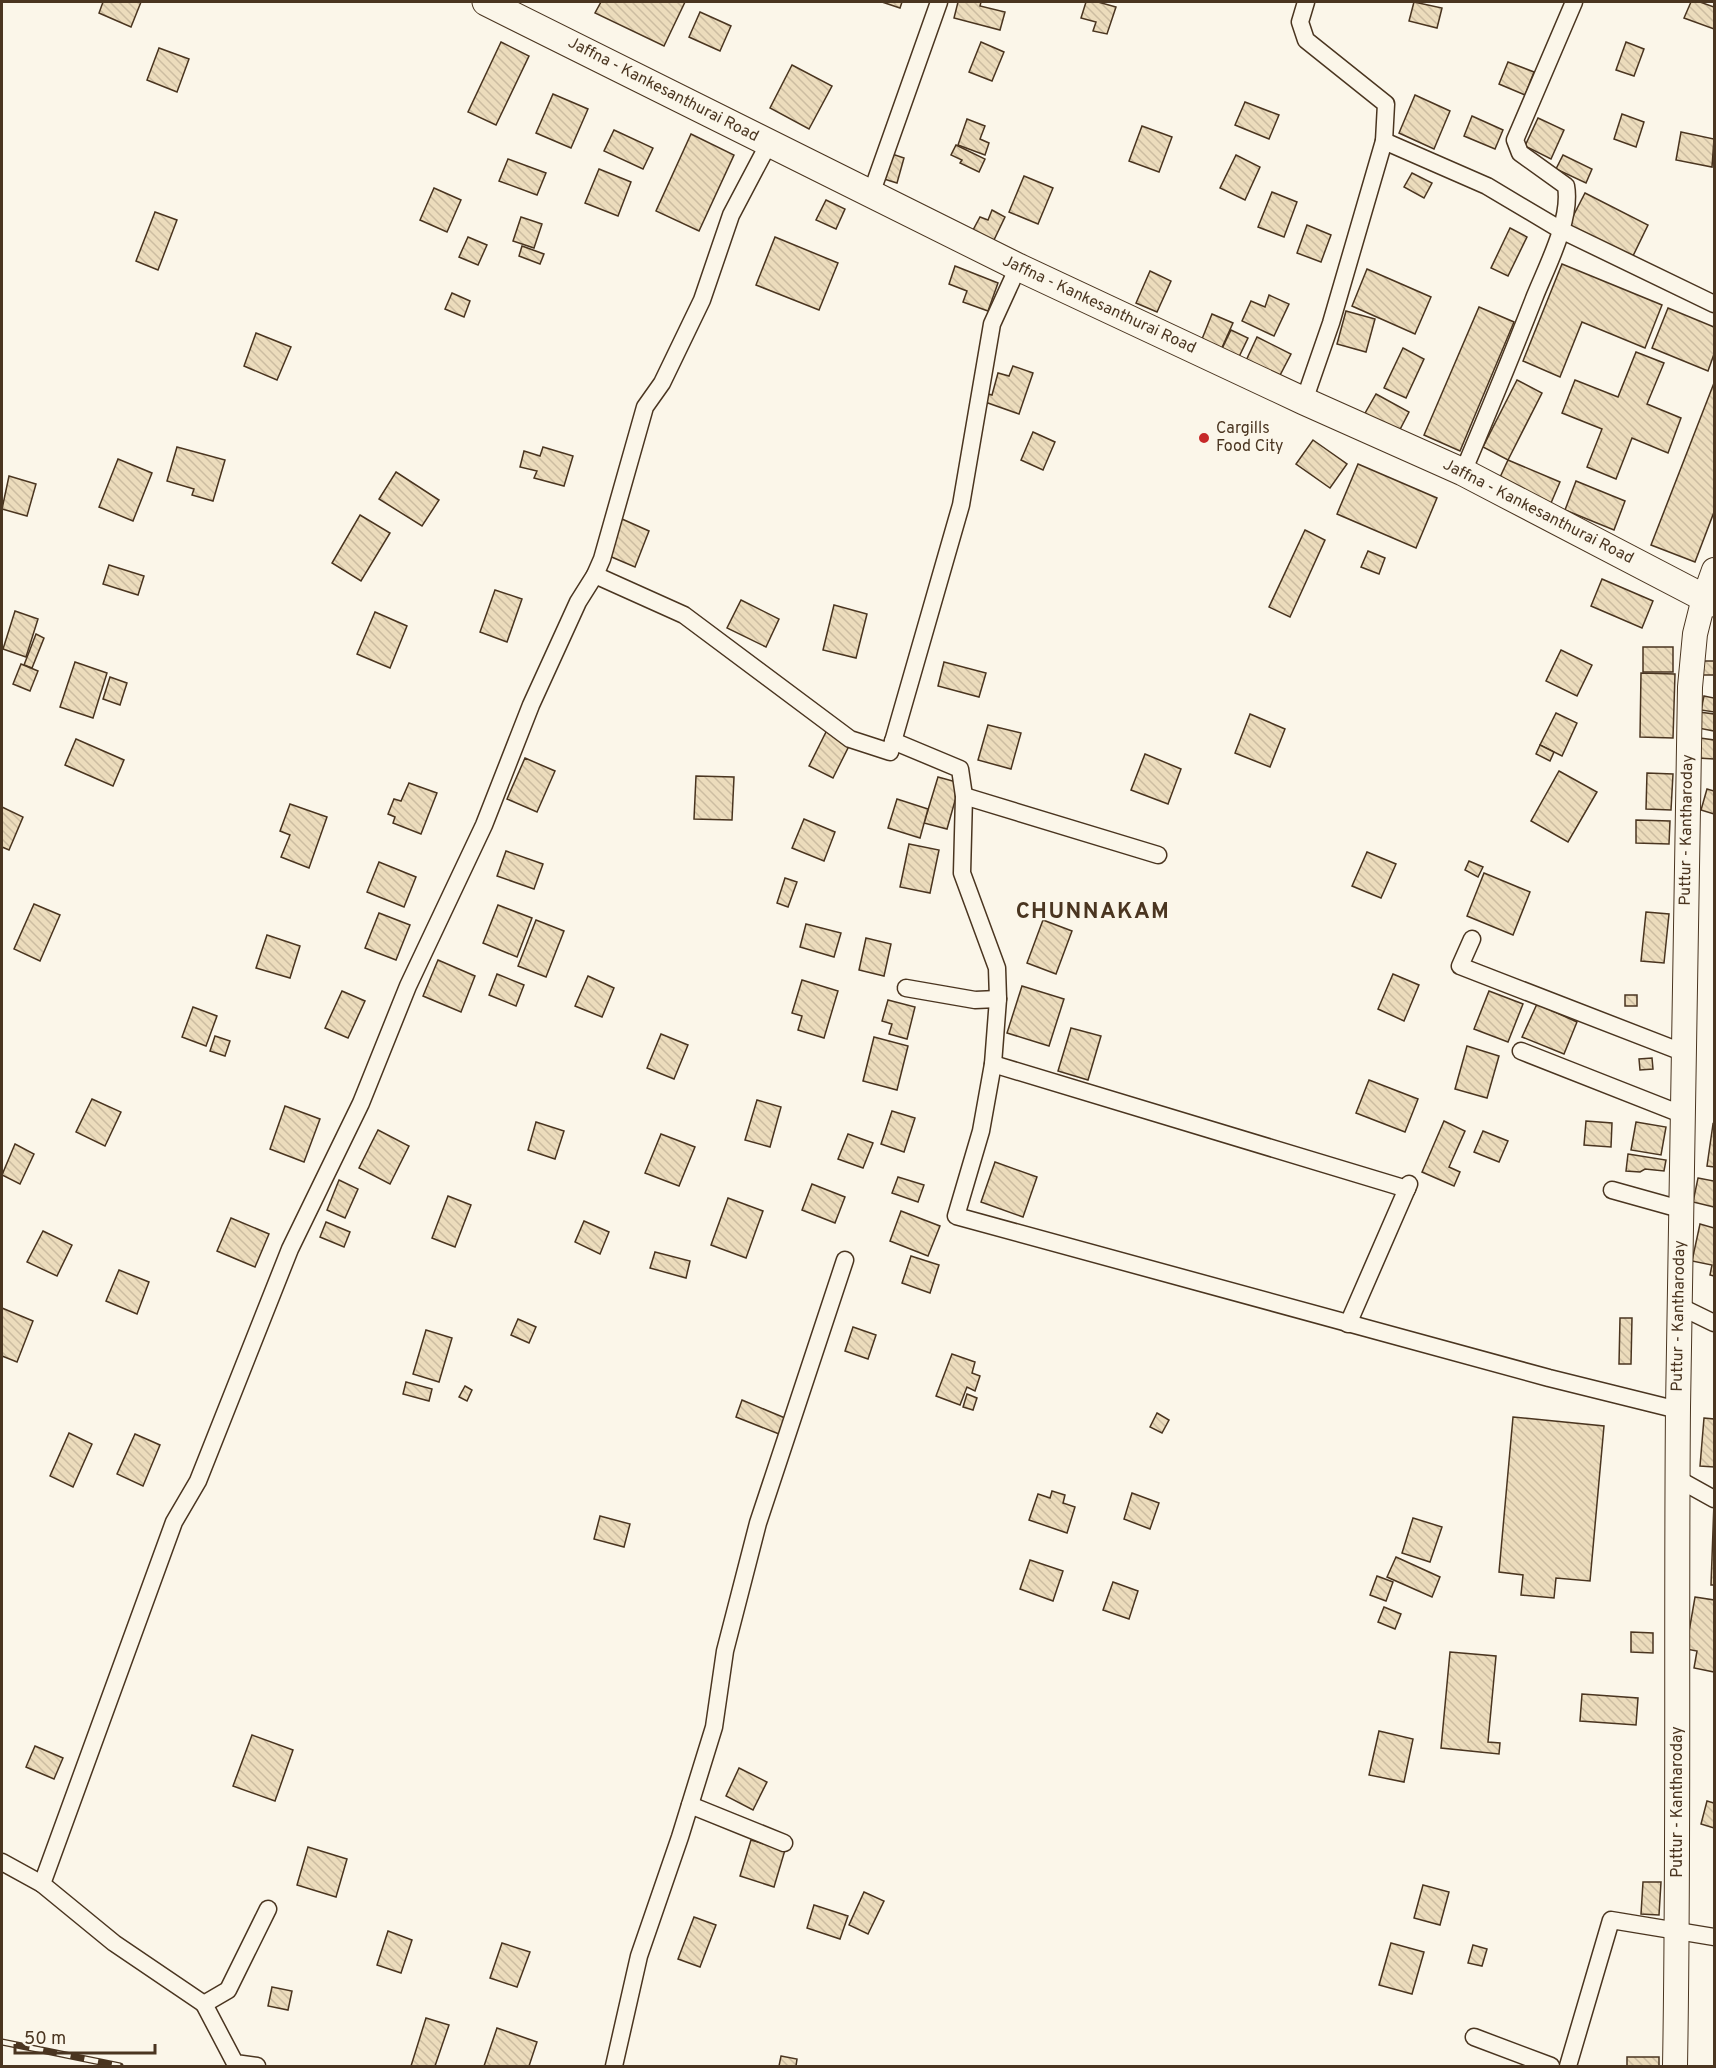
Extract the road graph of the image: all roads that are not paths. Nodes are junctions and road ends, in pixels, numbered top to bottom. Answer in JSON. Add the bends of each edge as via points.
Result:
{"nodes":[{"id":1,"x":486,"y":2,"type":"edge"},
{"id":2,"x":939,"y":2,"type":"edge"},
{"id":3,"x":1305,"y":2,"type":"edge"},
{"id":4,"x":1574,"y":2,"type":"edge"},
{"id":5,"x":1384,"y":141,"type":"junction"},
{"id":6,"x":769,"y":143,"type":"junction"},
{"id":7,"x":871,"y":194,"type":"junction"},
{"id":8,"x":1561,"y":230,"type":"junction"},
{"id":9,"x":1018,"y":267,"type":"junction"},
{"id":10,"x":1714,"y":304,"type":"edge"},
{"id":11,"x":1304,"y":401,"type":"junction"},
{"id":12,"x":1463,"y":472,"type":"junction"},
{"id":13,"x":1714,"y":570,"type":"edge"},
{"id":14,"x":595,"y":574,"type":"junction"},
{"id":15,"x":1709,"y":601,"type":"edge"},
{"id":16,"x":893,"y":741,"type":"junction"},
{"id":17,"x":964,"y":796,"type":"junction"},
{"id":18,"x":1158,"y":855,"type":"dead end"},
{"id":19,"x":1472,"y":939,"type":"dead end"},
{"id":20,"x":906,"y":988,"type":"dead end"},
{"id":21,"x":998,"y":999,"type":"junction"},
{"id":22,"x":1521,"y":1051,"type":"dead end"},
{"id":23,"x":1682,"y":1052,"type":"junction"},
{"id":24,"x":993,"y":1064,"type":"junction"},
{"id":25,"x":1681,"y":1114,"type":"junction"},
{"id":26,"x":1612,"y":1190,"type":"dead end"},
{"id":27,"x":1680,"y":1209,"type":"junction"},
{"id":28,"x":845,"y":1260,"type":"dead end"},
{"id":29,"x":1679,"y":1306,"type":"junction"},
{"id":30,"x":1714,"y":1323,"type":"edge"},
{"id":31,"x":1348,"y":1324,"type":"junction"},
{"id":32,"x":1678,"y":1410,"type":"junction"},
{"id":33,"x":1678,"y":1479,"type":"junction"},
{"id":34,"x":1714,"y":1499,"type":"edge"},
{"id":35,"x":690,"y":1805,"type":"junction"},
{"id":36,"x":784,"y":1843,"type":"dead end"},
{"id":37,"x":2,"y":1862,"type":"edge"},
{"id":38,"x":42,"y":1884,"type":"junction"},
{"id":39,"x":268,"y":1909,"type":"dead end"},
{"id":40,"x":1677,"y":1932,"type":"junction"},
{"id":41,"x":1714,"y":1937,"type":"edge"},
{"id":42,"x":204,"y":2004,"type":"junction"},
{"id":43,"x":1474,"y":2037,"type":"dead end"},
{"id":44,"x":237,"y":2065,"type":"edge"},
{"id":45,"x":257,"y":2067,"type":"edge"},
{"id":46,"x":614,"y":2067,"type":"edge"},
{"id":47,"x":1551,"y":2067,"type":"edge"},
{"id":48,"x":1568,"y":2067,"type":"edge"},
{"id":49,"x":1675,"y":2067,"type":"edge"}],
"edges":[{"from":1,"to":6,"type":"main road","name":"Jaffna - Kankesanthurai Road"},
{"from":2,"to":7,"type":"street"},
{"from":3,"to":5,"type":"street","via":[[1300,22],[1306,40],[1386,104]]},
{"from":4,"to":8,"type":"street","via":[[1515,140],[1520,153],[1566,186],[1568,195]]},
{"from":5,"to":8,"type":"street","via":[[1487,186]]},
{"from":5,"to":11,"type":"street"},
{"from":6,"to":7,"type":"main road","name":"Jaffna - Kankesanthurai Road"},
{"from":6,"to":14,"type":"street","via":[[731,215],[702,300],[662,383],[645,407]]},
{"from":7,"to":9,"type":"main road","name":"Jaffna - Kankesanthurai Road"},
{"from":8,"to":10,"type":"street"},
{"from":8,"to":12,"type":"street"},
{"from":9,"to":11,"type":"main road","name":"Jaffna - Kankesanthurai Road"},
{"from":9,"to":16,"type":"street","via":[[992,324],[961,505]]},
{"from":11,"to":12,"type":"main road","name":"Jaffna - Kankesanthurai Road"},
{"from":12,"to":15,"type":"main road","name":"Jaffna - Kankesanthurai Road"},
{"from":13,"to":15,"type":"main road","name":"Puttur - Kantharoday"},
{"from":14,"to":16,"type":"street","via":[[684,615],[850,739],[890,752]]},
{"from":14,"to":38,"type":"street","via":[[531,705],[484,825],[408,986],[362,1103],[290,1249],[198,1481],[174,1522]]},
{"from":15,"to":23,"type":"main road","name":"Puttur - Kantharoday","via":[[1695,634],[1690,687]]},
{"from":16,"to":17,"type":"street","via":[[960,769]]},
{"from":17,"to":18,"type":"street"},
{"from":17,"to":21,"type":"street","via":[[962,873],[997,968]]},
{"from":19,"to":23,"type":"street","via":[[1460,966]]},
{"from":20,"to":21,"type":"street","via":[[975,1000]]},
{"from":21,"to":24,"type":"street"},
{"from":22,"to":25,"type":"street"},
{"from":23,"to":25,"type":"main road","name":"Puttur - Kantharoday"},
{"from":24,"to":31,"type":"street","via":[[981,1131],[956,1216]]},
{"from":24,"to":31,"type":"street","via":[[1408,1187]]},
{"from":25,"to":27,"type":"main road","name":"Puttur - Kantharoday"},
{"from":26,"to":27,"type":"street"},
{"from":27,"to":29,"type":"main road","name":"Puttur - Kantharoday"},
{"from":28,"to":35,"type":"street","via":[[758,1522],[725,1651],[714,1727]]},
{"from":29,"to":30,"type":"street"},
{"from":29,"to":32,"type":"main road","name":"Puttur - Kantharoday"},
{"from":31,"to":32,"type":"street"},
{"from":32,"to":33,"type":"main road","name":"Puttur - Kantharoday"},
{"from":33,"to":34,"type":"street"},
{"from":33,"to":40,"type":"main road","name":"Puttur - Kantharoday"},
{"from":35,"to":36,"type":"street"},
{"from":35,"to":46,"type":"street","via":[[639,1956]]},
{"from":37,"to":38,"type":"street"},
{"from":38,"to":42,"type":"street","via":[[114,1943]]},
{"from":39,"to":42,"type":"street","via":[[228,1990]]},
{"from":40,"to":41,"type":"street"},
{"from":40,"to":48,"type":"street","via":[[1611,1920]]},
{"from":40,"to":49,"type":"main road","name":"Puttur - Kantharoday"},
{"from":42,"to":44,"type":"street"},
{"from":43,"to":47,"type":"street"},
{"from":44,"to":45,"type":"street"}]}
